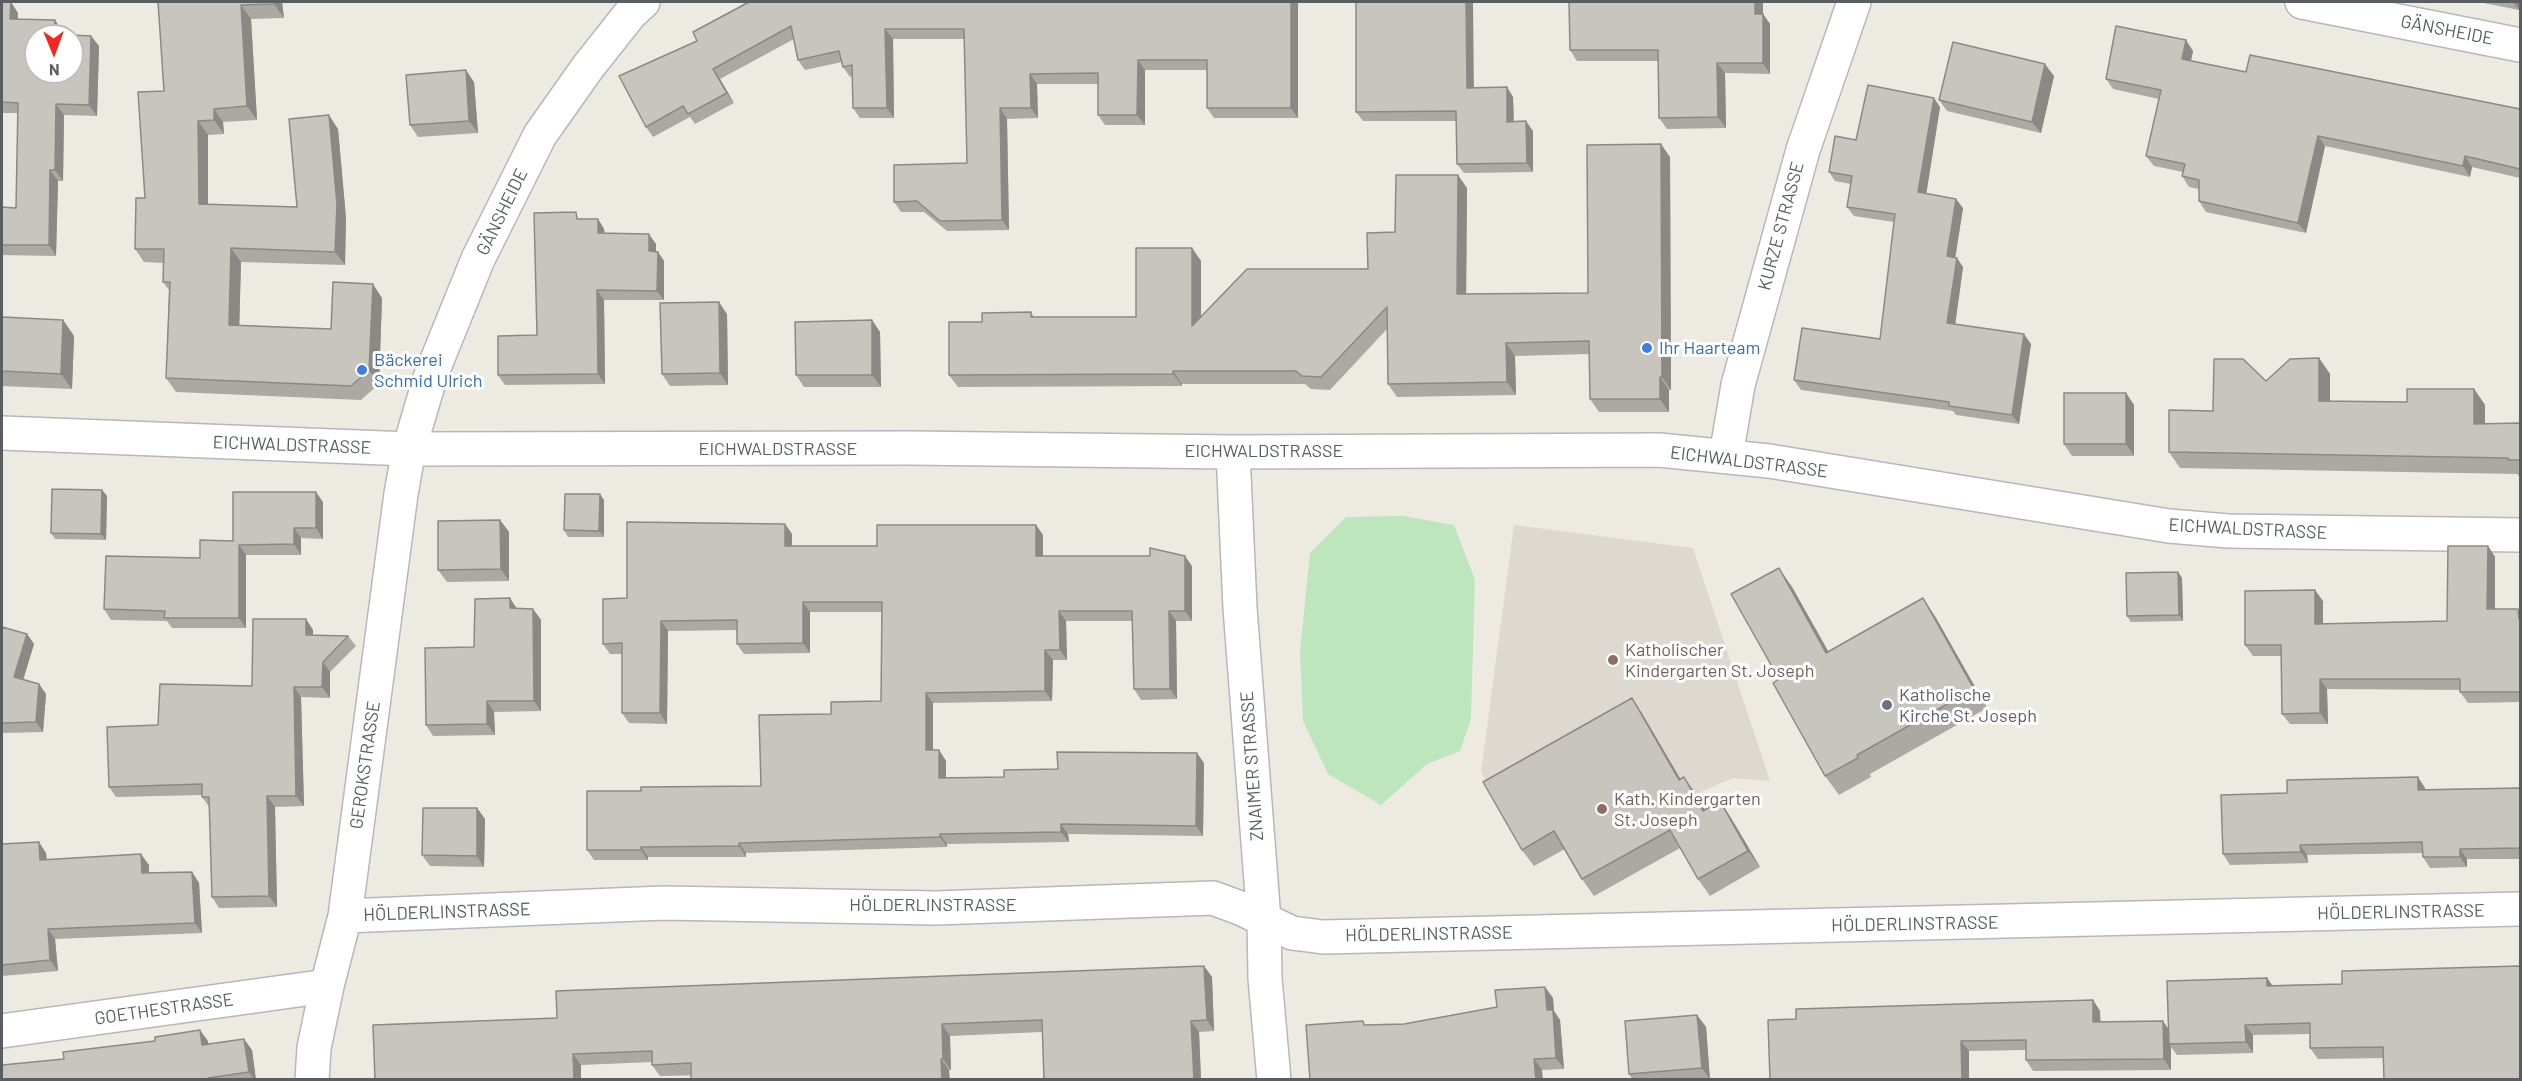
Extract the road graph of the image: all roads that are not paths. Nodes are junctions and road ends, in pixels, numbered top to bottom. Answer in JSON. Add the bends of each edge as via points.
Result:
{"nodes":[{"id":1,"x":643,"y":2,"type":"edge"},
{"id":2,"x":1854,"y":2,"type":"edge"},
{"id":3,"x":2322,"y":3,"type":"edge"},
{"id":4,"x":2520,"y":45,"type":"edge"},
{"id":5,"x":2,"y":433,"type":"edge"},
{"id":6,"x":409,"y":449,"type":"junction"},
{"id":7,"x":1233,"y":452,"type":"junction"},
{"id":8,"x":1726,"y":456,"type":"junction"},
{"id":9,"x":2520,"y":535,"type":"edge"},
{"id":10,"x":2520,"y":909,"type":"edge"},
{"id":11,"x":345,"y":916,"type":"junction"},
{"id":12,"x":1264,"y":920,"type":"junction"},
{"id":13,"x":327,"y":986,"type":"junction"},
{"id":14,"x":2,"y":1031,"type":"edge"},
{"id":15,"x":312,"y":1080,"type":"edge"},
{"id":16,"x":1274,"y":1080,"type":"edge"}],
"edges":[{"from":1,"to":6,"type":"street","name":"GÄNSHEIDE","via":[[588,67],[540,135],[478,259],[431,375]]},
{"from":2,"to":8,"type":"street","name":"KURZE STRASSE","via":[[1803,150],[1738,385]]},
{"from":3,"to":4,"type":"street","name":"GÄNSHEIDE"},
{"from":5,"to":6,"type":"street","name":"EICHWALDSTRASSE"},
{"from":6,"to":7,"type":"street","name":"EICHWALDSTRASSE"},
{"from":6,"to":11,"type":"street","name":"GEROKSTRASSE"},
{"from":7,"to":8,"type":"street","name":"EICHWALDSTRASSE","via":[[1659,450]]},
{"from":7,"to":12,"type":"street","name":"ZNAIMER STRASSE","via":[[1240,608]]},
{"from":8,"to":9,"type":"street","name":"EICHWALDSTRASSE","via":[[2169,526],[2228,531]]},
{"from":10,"to":12,"type":"street","name":"HÖLDERLINSTRASSE","via":[[1323,937],[1292,933]]},
{"from":11,"to":12,"type":"street","name":"HÖLDERLINSTRASSE","via":[[664,903],[936,908],[1213,898]]},
{"from":11,"to":13,"type":"street","name":"GEROKSTRASSE"},
{"from":12,"to":16,"type":"street","name":"ZNAIMER STRASSE"},
{"from":13,"to":14,"type":"street","name":"GOETHESTRASSE"},
{"from":13,"to":15,"type":"street","name":"GEROKSTRASSE","via":[[314,1048]]}]}
